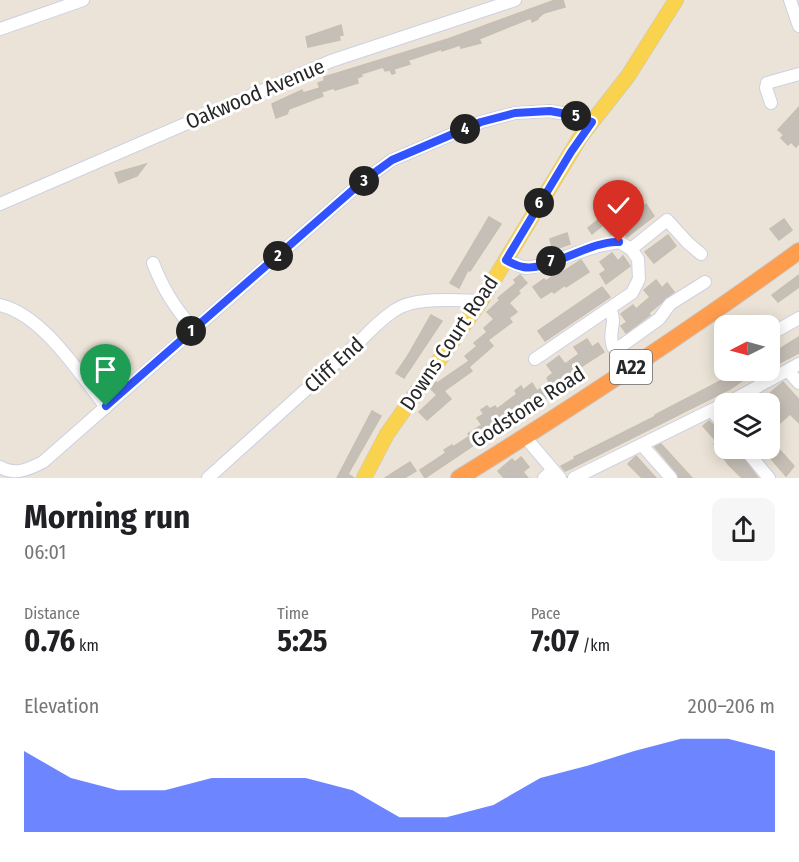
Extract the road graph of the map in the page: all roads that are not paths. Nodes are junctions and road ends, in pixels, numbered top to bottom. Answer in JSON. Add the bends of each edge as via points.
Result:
{"nodes":[{"id":1,"x":59,"y":0,"type":"edge"},
{"id":2,"x":83,"y":0,"type":"edge"},
{"id":3,"x":516,"y":0,"type":"edge"},
{"id":4,"x":676,"y":0,"type":"edge"},
{"id":5,"x":790,"y":0,"type":"edge"},
{"id":6,"x":50,"y":12,"type":"junction"},
{"id":7,"x":799,"y":26,"type":"edge"},
{"id":8,"x":0,"y":29,"type":"edge"},
{"id":9,"x":799,"y":74,"type":"edge"},
{"id":10,"x":771,"y":103,"type":"dead end"},
{"id":11,"x":592,"y":122,"type":"junction"},
{"id":12,"x":0,"y":204,"type":"edge"},
{"id":13,"x":631,"y":249,"type":"junction"},
{"id":14,"x":799,"y":251,"type":"edge"},
{"id":15,"x":701,"y":254,"type":"dead end"},
{"id":16,"x":506,"y":260,"type":"junction"},
{"id":17,"x":153,"y":263,"type":"dead end"},
{"id":18,"x":705,"y":282,"type":"dead end"},
{"id":19,"x":481,"y":301,"type":"junction"},
{"id":20,"x":0,"y":305,"type":"edge"},
{"id":21,"x":610,"y":309,"type":"junction"},
{"id":22,"x":799,"y":318,"type":"edge"},
{"id":23,"x":193,"y":329,"type":"junction"},
{"id":24,"x":780,"y":329,"type":"edge"},
{"id":25,"x":535,"y":359,"type":"dead end"},
{"id":26,"x":793,"y":367,"type":"edge"},
{"id":27,"x":799,"y":383,"type":"edge"},
{"id":28,"x":745,"y":393,"type":"edge"},
{"id":29,"x":106,"y":406,"type":"junction"},
{"id":30,"x":712,"y":411,"type":"joint"},
{"id":31,"x":714,"y":413,"type":"edge"},
{"id":32,"x":525,"y":437,"type":"junction"},
{"id":33,"x":642,"y":445,"type":"junction"},
{"id":34,"x":753,"y":459,"type":"edge"},
{"id":35,"x":0,"y":467,"type":"edge"},
{"id":36,"x":553,"y":475,"type":"edge"},
{"id":37,"x":208,"y":478,"type":"edge"},
{"id":38,"x":364,"y":478,"type":"edge"},
{"id":39,"x":459,"y":478,"type":"edge"},
{"id":40,"x":574,"y":478,"type":"edge"},
{"id":41,"x":671,"y":478,"type":"edge"},
{"id":42,"x":769,"y":478,"type":"edge"}],
"edges":[{"from":1,"to":6,"type":"street"},
{"from":2,"to":6,"type":"street"},
{"from":3,"to":12,"type":"street","name":"Oakwood Avenue","via":[[331,61]]},
{"from":4,"to":11,"type":"main road","name":"Downs Court Road","via":[[628,76]]},
{"from":5,"to":7,"type":"street"},
{"from":6,"to":8,"type":"street"},
{"from":9,"to":10,"type":"street","via":[[767,83]]},
{"from":11,"to":16,"type":"main road","name":"Downs Court Road"},
{"from":11,"to":23,"type":"street","via":[[550,111],[515,113],[481,122],[392,160]]},
{"from":13,"to":15,"type":"street","via":[[667,220]]},
{"from":13,"to":16,"type":"street","via":[[614,242],[525,268]]},
{"from":13,"to":21,"type":"street","via":[[639,264],[638,284]]},
{"from":14,"to":32,"type":"highway","name":"Godstone Road","number":"A22"},
{"from":16,"to":19,"type":"main road","name":"Downs Court Road"},
{"from":17,"to":23,"type":"street","via":[[174,307]]},
{"from":18,"to":21,"type":"street","via":[[670,304],[659,319],[617,349],[613,348],[610,336],[614,316]]},
{"from":19,"to":37,"type":"street","name":"Cliff End","via":[[430,300],[398,307]]},
{"from":19,"to":38,"type":"main road","name":"Downs Court Road","via":[[387,434]]},
{"from":20,"to":29,"type":"street","via":[[32,319]]},
{"from":21,"to":25,"type":"street"},
{"from":22,"to":24,"type":"street"},
{"from":23,"to":29,"type":"street"},
{"from":26,"to":27,"type":"street"},
{"from":26,"to":28,"type":"street"},
{"from":29,"to":35,"type":"street","via":[[43,462],[24,471]]},
{"from":30,"to":31,"type":"street"},
{"from":30,"to":33,"type":"street"},
{"from":32,"to":36,"type":"street"},
{"from":32,"to":39,"type":"highway","name":"Godstone Road","number":"A22"},
{"from":33,"to":40,"type":"street"},
{"from":33,"to":41,"type":"street"},
{"from":34,"to":42,"type":"street"}]}
